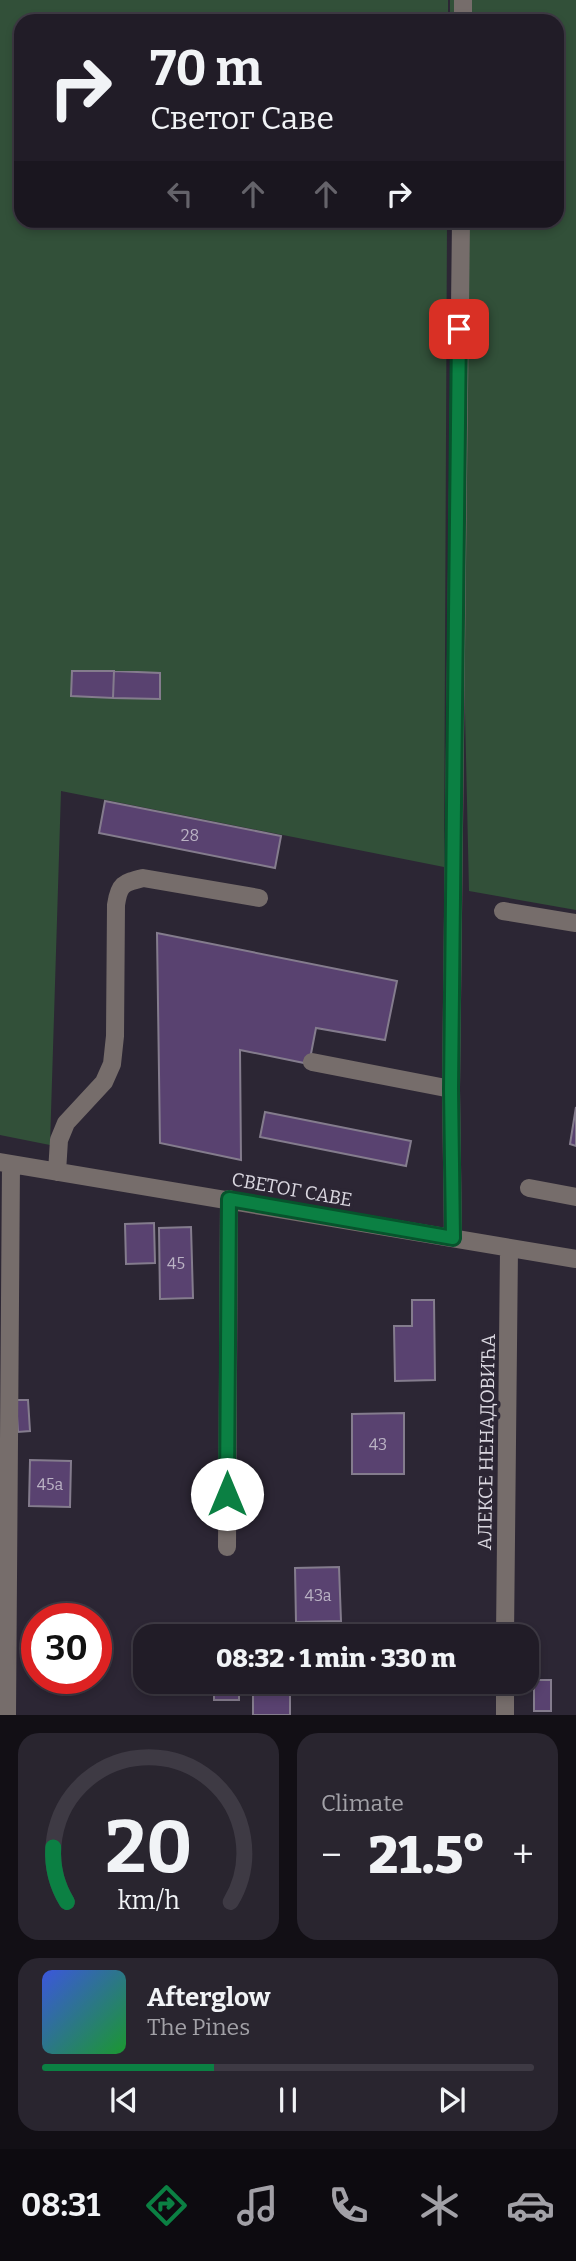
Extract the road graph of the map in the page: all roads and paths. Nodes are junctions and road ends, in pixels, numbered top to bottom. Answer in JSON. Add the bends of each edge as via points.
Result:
{"nodes":[{"id":1,"x":461,"y":228,"type":"edge"},
{"id":2,"x":258,"y":898,"type":"dead end"},
{"id":3,"x":503,"y":911,"type":"dead end"},
{"id":4,"x":576,"y":923,"type":"edge"},
{"id":5,"x":312,"y":1062,"type":"dead end"},
{"id":6,"x":451,"y":1089,"type":"junction"},
{"id":7,"x":6,"y":1163,"type":"edge"},
{"id":8,"x":57,"y":1172,"type":"junction"},
{"id":9,"x":528,"y":1188,"type":"dead end"},
{"id":10,"x":576,"y":1197,"type":"edge"},
{"id":11,"x":229,"y":1199,"type":"junction"},
{"id":12,"x":453,"y":1238,"type":"junction"},
{"id":13,"x":509,"y":1248,"type":"junction"},
{"id":14,"x":576,"y":1259,"type":"edge"},
{"id":15,"x":226,"y":1547,"type":"dead end"},
{"id":16,"x":505,"y":1624,"type":"edge"},
{"id":17,"x":505,"y":1694,"type":"edge"},
{"id":18,"x":7,"y":1715,"type":"edge"},
{"id":19,"x":505,"y":1715,"type":"edge"}],
"edges":[{"from":1,"to":6,"type":"street"},
{"from":2,"to":8,"type":"street","via":[[143,878],[125,883],[118,891],[112,1064],[104,1082],[66,1123],[59,1140]]},
{"from":3,"to":4,"type":"street"},
{"from":5,"to":6,"type":"street"},
{"from":6,"to":12,"type":"street"},
{"from":7,"to":8,"type":"street","name":"СВЕТОГ САВЕ"},
{"from":7,"to":18,"type":"street"},
{"from":8,"to":11,"type":"street","name":"СВЕТОГ САВЕ"},
{"from":9,"to":10,"type":"street"},
{"from":11,"to":12,"type":"street","name":"СВЕТОГ САВЕ"},
{"from":11,"to":15,"type":"street"},
{"from":12,"to":13,"type":"street","name":"СВЕТОГ САВЕ"},
{"from":13,"to":14,"type":"street","name":"СВЕТОГ САВЕ"},
{"from":13,"to":16,"type":"street","name":"АЛЕКСЕ НЕНАДОВИЋА"},
{"from":17,"to":19,"type":"street"}]}
